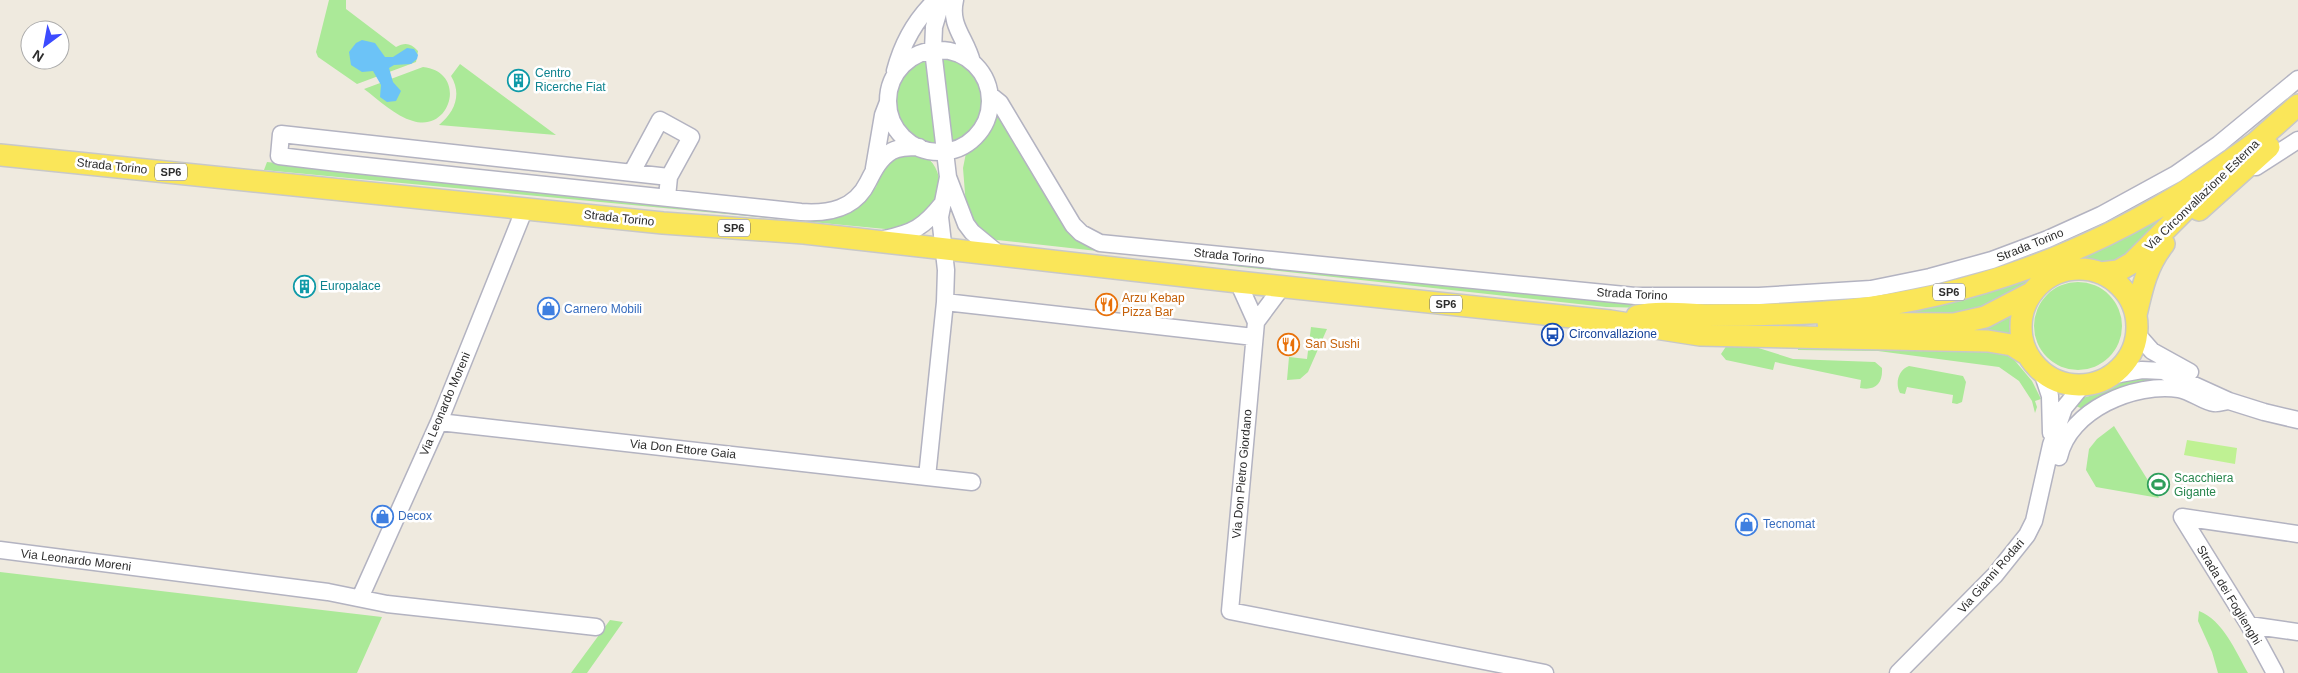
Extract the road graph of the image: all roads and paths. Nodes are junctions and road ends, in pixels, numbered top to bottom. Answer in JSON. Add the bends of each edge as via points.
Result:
{"nodes":[{"id":1,"x":936,"y":0,"type":"edge"},
{"id":2,"x":942,"y":0,"type":"edge"},
{"id":3,"x":955,"y":0,"type":"edge"},
{"id":4,"x":933,"y":50,"type":"junction"},
{"id":5,"x":972,"y":62,"type":"junction"},
{"id":6,"x":894,"y":78,"type":"junction"},
{"id":7,"x":2298,"y":79,"type":"edge"},
{"id":8,"x":990,"y":95,"type":"junction"},
{"id":9,"x":888,"y":102,"type":"junction"},
{"id":10,"x":2298,"y":104,"type":"edge"},
{"id":11,"x":2298,"y":121,"type":"edge"},
{"id":12,"x":2298,"y":140,"type":"edge"},
{"id":13,"x":2255,"y":143,"type":"junction"},
{"id":14,"x":919,"y":147,"type":"junction"},
{"id":15,"x":945,"y":151,"type":"junction"},
{"id":16,"x":0,"y":154,"type":"edge"},
{"id":17,"x":874,"y":170,"type":"junction"},
{"id":18,"x":624,"y":171,"type":"junction"},
{"id":19,"x":669,"y":177,"type":"junction"},
{"id":20,"x":948,"y":177,"type":"junction"},
{"id":21,"x":2227,"y":184,"type":"junction"},
{"id":22,"x":614,"y":191,"type":"junction"},
{"id":23,"x":667,"y":197,"type":"junction"},
{"id":24,"x":942,"y":204,"type":"junction"},
{"id":25,"x":959,"y":206,"type":"junction"},
{"id":26,"x":525,"y":208,"type":"junction"},
{"id":27,"x":875,"y":241,"type":"junction"},
{"id":28,"x":945,"y":249,"type":"junction"},
{"id":29,"x":1000,"y":255,"type":"junction"},
{"id":30,"x":2100,"y":273,"type":"junction"},
{"id":31,"x":1238,"y":282,"type":"junction"},
{"id":32,"x":1282,"y":287,"type":"junction"},
{"id":33,"x":2033,"y":292,"type":"junction"},
{"id":34,"x":945,"y":302,"type":"junction"},
{"id":35,"x":1610,"y":321,"type":"junction"},
{"id":36,"x":2137,"y":324,"type":"junction"},
{"id":37,"x":1255,"y":329,"type":"junction"},
{"id":38,"x":2028,"y":355,"type":"junction"},
{"id":39,"x":2042,"y":372,"type":"junction"},
{"id":40,"x":2114,"y":374,"type":"junction"},
{"id":41,"x":2082,"y":386,"type":"junction"},
{"id":42,"x":2229,"y":401,"type":"junction"},
{"id":43,"x":2298,"y":408,"type":"edge"},
{"id":44,"x":2298,"y":420,"type":"edge"},
{"id":45,"x":439,"y":422,"type":"junction"},
{"id":46,"x":2050,"y":446,"type":"junction"},
{"id":47,"x":927,"y":477,"type":"junction"},
{"id":48,"x":972,"y":482,"type":"dead end"},
{"id":49,"x":2034,"y":521,"type":"junction"},
{"id":50,"x":2298,"y":534,"type":"edge"},
{"id":51,"x":0,"y":550,"type":"edge"},
{"id":52,"x":360,"y":598,"type":"junction"},
{"id":53,"x":2249,"y":625,"type":"junction"},
{"id":54,"x":596,"y":627,"type":"dead end"},
{"id":55,"x":2298,"y":632,"type":"edge"},
{"id":56,"x":1904,"y":670,"type":"edge"},
{"id":57,"x":1545,"y":673,"type":"edge"},
{"id":58,"x":2275,"y":673,"type":"edge"}],
"edges":[{"from":1,"to":6,"type":"street","via":[[907,40]]},
{"from":2,"to":4,"type":"street","via":[[934,27]]},
{"from":3,"to":5,"type":"street","via":[[953,19]]},
{"from":4,"to":5,"type":"street","via":[[953,51]]},
{"from":4,"to":6,"type":"street","via":[[909,60]]},
{"from":4,"to":15,"type":"street"},
{"from":5,"to":8,"type":"street","via":[[981,72]]},
{"from":6,"to":9,"type":"street"},
{"from":7,"to":8,"type":"street","name":"Strada Torino","via":[[2219,144],[2176,174],[2101,215],[2048,239],[1992,260],[1871,289],[1759,296],[1635,296],[1100,242],[1081,233],[1070,221],[1000,103]]},
{"from":8,"to":15,"type":"street","via":[[988,117],[977,135],[961,147]]},
{"from":9,"to":14,"type":"street","via":[[900,133]]},
{"from":9,"to":17,"type":"street"},
{"from":10,"to":13,"type":"main road","name":"Via Circonvallazione Esterna","number":"SP6"},
{"from":11,"to":21,"type":"main road","name":"Via Circonvallazione Esterna","number":"SP6"},
{"from":12,"to":21,"type":"street","name":"Via Circonvallazione Esterna"},
{"from":13,"to":30,"type":"main road","name":"Via Circonvallazione Esterna","number":"SP6","via":[[2132,263],[2118,271]]},
{"from":13,"to":35,"type":"main road","number":"SP6","via":[[2172,199],[2108,234],[1990,281],[1922,298],[1841,311],[1644,314]]},
{"from":14,"to":15,"type":"street"},
{"from":14,"to":17,"type":"street","via":[[893,150]]},
{"from":15,"to":20,"type":"street"},
{"from":16,"to":26,"type":"main road","name":"Strada Torino","number":"SP6"},
{"from":17,"to":23,"type":"street","name":"Strada Torino","via":[[853,201],[830,212]]},
{"from":18,"to":19,"type":"street","name":"Strada Torino"},
{"from":18,"to":19,"type":"street","name":"Strada Torino","via":[[660,120],[691,137]]},
{"from":18,"to":22,"type":"street","name":"Strada Torino"},
{"from":18,"to":22,"type":"street","name":"Strada Torino","via":[[281,134],[279,156]]},
{"from":19,"to":23,"type":"street","name":"Strada Torino"},
{"from":20,"to":24,"type":"street"},
{"from":20,"to":25,"type":"street"},
{"from":21,"to":36,"type":"main road","name":"Via Circonvallazione Esterna","number":"SP6","via":[[2157,254],[2146,275]]},
{"from":22,"to":23,"type":"street","name":"Strada Torino"},
{"from":24,"to":27,"type":"street","via":[[926,223],[915,230]]},
{"from":24,"to":28,"type":"street","via":[[940,230]]},
{"from":25,"to":28,"type":"street","via":[[956,228]]},
{"from":25,"to":29,"type":"street","via":[[972,232]]},
{"from":26,"to":27,"type":"main road","name":"Strada Torino","number":"SP6"},
{"from":26,"to":45,"type":"street","name":"Via Leonardo Moreni"},
{"from":27,"to":28,"type":"main road","name":"Strada Torino","number":"SP6"},
{"from":28,"to":29,"type":"main road","name":"Strada Torino","number":"SP6"},
{"from":28,"to":34,"type":"street"},
{"from":29,"to":31,"type":"main road","name":"Strada Torino","number":"SP6"},
{"from":30,"to":33,"type":"main road","number":"SP6","via":[[2066,270]]},
{"from":30,"to":36,"type":"main road","number":"SP6","via":[[2120,286],[2131,300]]},
{"from":31,"to":32,"type":"main road","name":"Strada Torino","number":"SP6"},
{"from":31,"to":37,"type":"street","name":"Strada Torino"},
{"from":32,"to":35,"type":"main road","name":"Strada Torino","number":"SP6"},
{"from":32,"to":37,"type":"street"},
{"from":33,"to":35,"type":"main road","name":"Strada Torino","number":"SP6","via":[[1986,317],[1954,324]]},
{"from":33,"to":38,"type":"main road","number":"SP6","via":[[2024,307],[2021,326],[2022,342]]},
{"from":34,"to":37,"type":"street"},
{"from":34,"to":47,"type":"street"},
{"from":35,"to":38,"type":"main road","name":"Strada Torino","number":"SP6","via":[[1700,335],[2003,342]]},
{"from":36,"to":40,"type":"main road","number":"SP6","via":[[2130,356]]},
{"from":36,"to":43,"type":"street","via":[[2152,351],[2222,387],[2262,401]]},
{"from":37,"to":57,"type":"street","name":"Via Don Pietro Giordano","via":[[1230,611]]},
{"from":38,"to":39,"type":"main road","number":"SP6"},
{"from":39,"to":41,"type":"main road","number":"SP6","via":[[2066,384]]},
{"from":39,"to":46,"type":"street","name":"Via Gianni Rodari","via":[[2050,396]]},
{"from":40,"to":41,"type":"main road","number":"SP6","via":[[2102,382]]},
{"from":40,"to":42,"type":"street","via":[[2163,371]]},
{"from":41,"to":46,"type":"street","name":"Via Gianni Rodari","via":[[2064,408]]},
{"from":42,"to":44,"type":"street"},
{"from":42,"to":49,"type":"street","via":[[2213,403],[2191,392],[2166,388],[2133,392],[2098,408],[2068,433],[2061,449],[2053,488]]},
{"from":45,"to":47,"type":"street","name":"Via Don Ettore Gaia"},
{"from":45,"to":52,"type":"street","name":"Via Leonardo Moreni"},
{"from":46,"to":49,"type":"street","name":"Via Gianni Rodari"},
{"from":47,"to":48,"type":"street","name":"Via Don Ettore Gaia"},
{"from":49,"to":56,"type":"street","name":"Via Gianni Rodari","via":[[2018,548],[1995,575]]},
{"from":50,"to":53,"type":"street","name":"Strada dei Foglienghi","via":[[2182,517]]},
{"from":51,"to":52,"type":"street","name":"Via Leonardo Moreni"},
{"from":52,"to":54,"type":"street","name":"Via Leonardo Moreni","via":[[388,604]]},
{"from":53,"to":55,"type":"street"},
{"from":53,"to":58,"type":"street","name":"Strada dei Foglienghi"}]}
